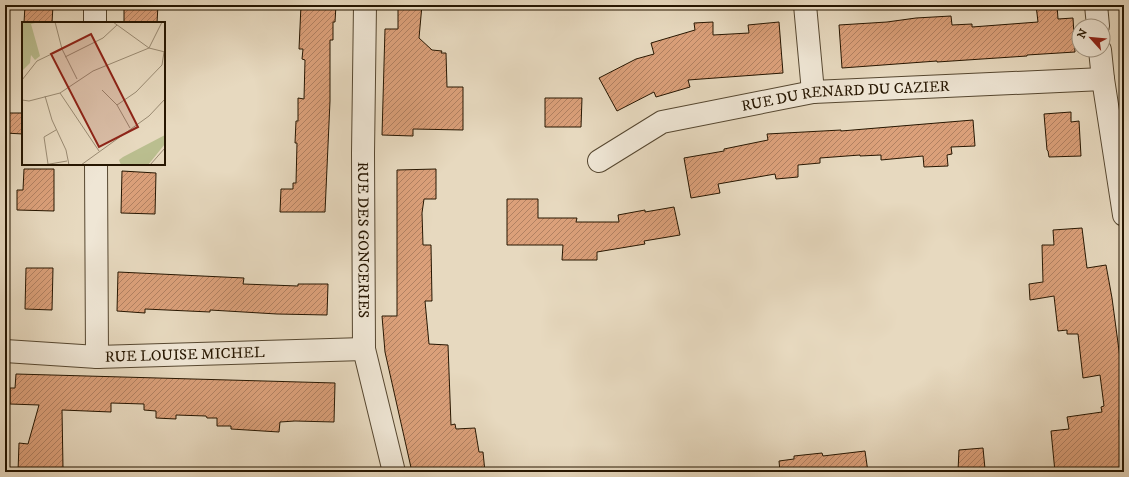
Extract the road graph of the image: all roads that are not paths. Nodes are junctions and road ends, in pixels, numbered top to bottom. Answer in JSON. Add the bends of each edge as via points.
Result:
{"nodes":[{"id":1,"x":95,"y":5,"type":"edge"},
{"id":2,"x":365,"y":5,"type":"edge"},
{"id":3,"x":805,"y":5,"type":"edge"},
{"id":4,"x":1096,"y":5,"type":"edge"},
{"id":5,"x":1097,"y":18,"type":"edge"},
{"id":6,"x":95,"y":22,"type":"edge"},
{"id":7,"x":1101,"y":58,"type":"edge"},
{"id":8,"x":1103,"y":79,"type":"junction"},
{"id":9,"x":813,"y":92,"type":"junction"},
{"id":10,"x":599,"y":161,"type":"dead end"},
{"id":11,"x":96,"y":165,"type":"edge"},
{"id":12,"x":1124,"y":215,"type":"edge"},
{"id":13,"x":364,"y":349,"type":"junction"},
{"id":14,"x":5,"y":351,"type":"edge"},
{"id":15,"x":97,"y":357,"type":"junction"},
{"id":16,"x":394,"y":472,"type":"edge"}],
"edges":[{"from":1,"to":6,"type":"street"},
{"from":2,"to":13,"type":"street","name":"RUE DES GONCERIES"},
{"from":3,"to":9,"type":"street"},
{"from":4,"to":5,"type":"street"},
{"from":7,"to":8,"type":"street"},
{"from":8,"to":9,"type":"street","name":"RUE DU RENARD DU CAZIER"},
{"from":8,"to":12,"type":"street"},
{"from":9,"to":10,"type":"street","name":"RUE DU RENARD DU CAZIER","via":[[662,122]]},
{"from":11,"to":15,"type":"street"},
{"from":13,"to":15,"type":"street","name":"RUE LOUISE MICHEL"},
{"from":13,"to":16,"type":"street","name":"RUE DES GONCERIES"},
{"from":14,"to":15,"type":"street","name":"RUE LOUISE MICHEL"}]}
